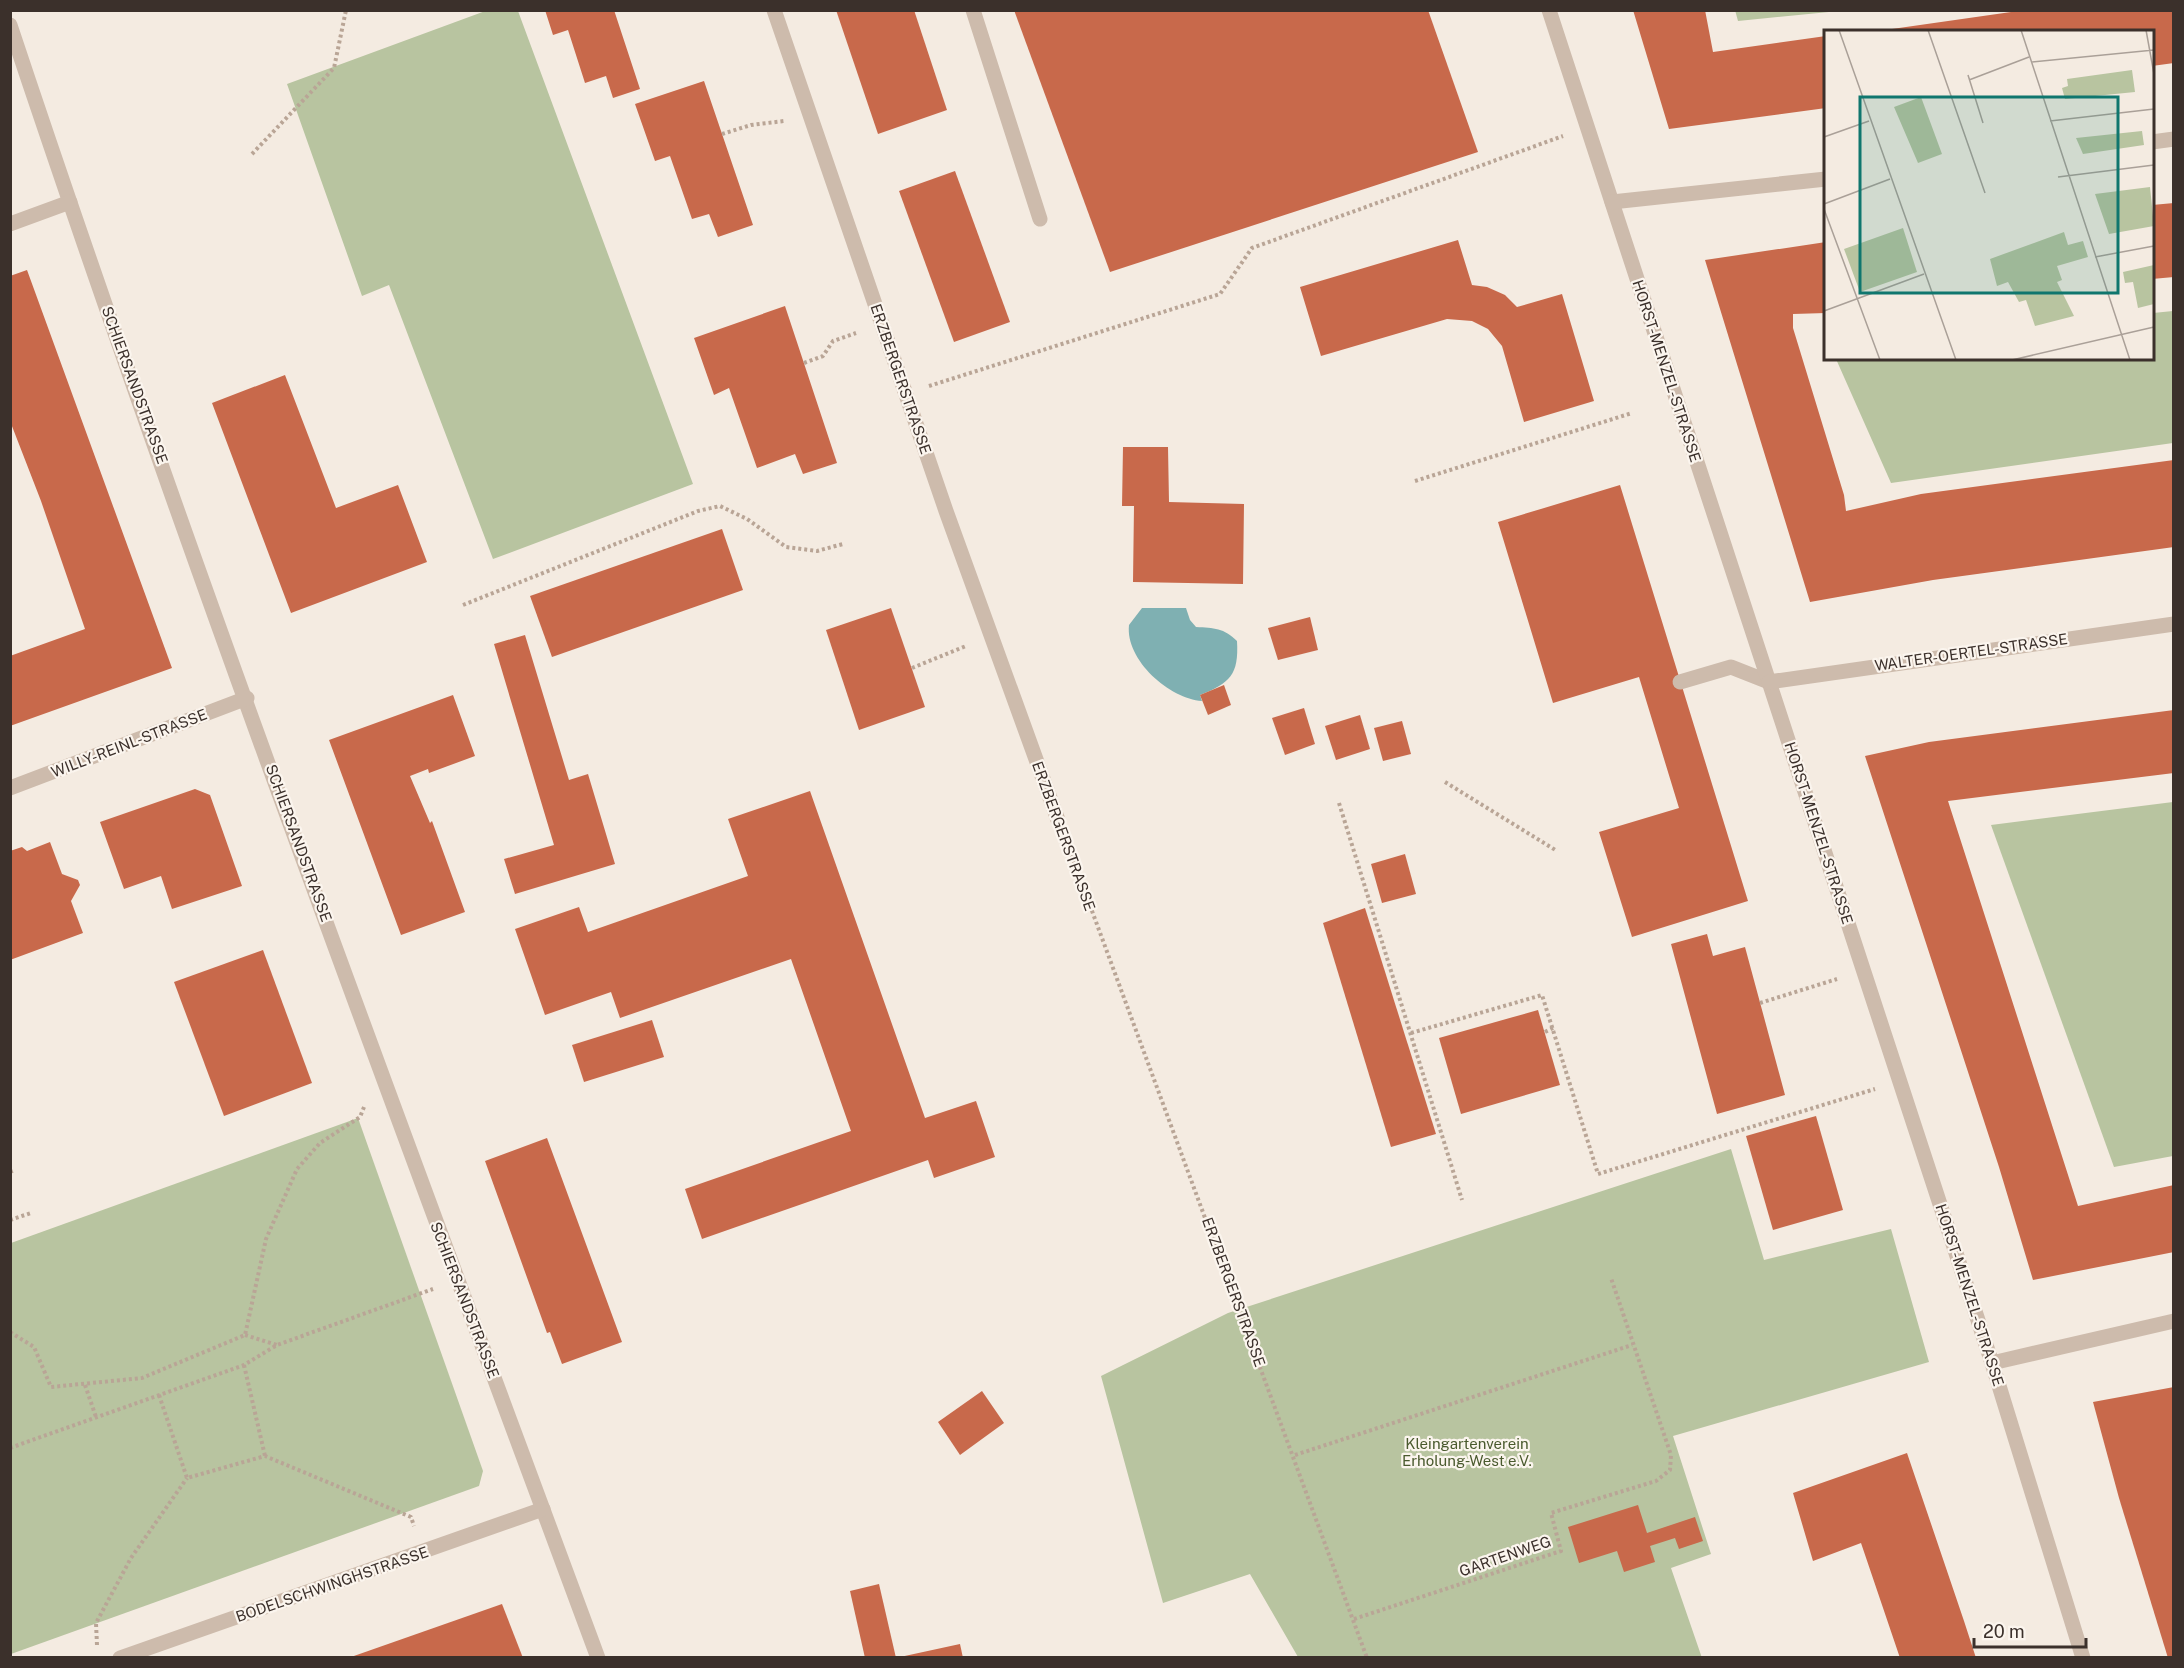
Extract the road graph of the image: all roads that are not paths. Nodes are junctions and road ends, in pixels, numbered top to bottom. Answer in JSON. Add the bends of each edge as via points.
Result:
{"nodes":[{"id":1,"x":774,"y":10,"type":"edge"},
{"id":2,"x":973,"y":10,"type":"edge"},
{"id":3,"x":1549,"y":10,"type":"edge"},
{"id":4,"x":10,"y":25,"type":"edge"},
{"id":5,"x":2174,"y":139,"type":"edge"},
{"id":6,"x":2154,"y":142,"type":"edge"},
{"id":7,"x":1824,"y":178,"type":"edge"},
{"id":8,"x":70,"y":202,"type":"junction"},
{"id":9,"x":1612,"y":202,"type":"junction"},
{"id":10,"x":1040,"y":219,"type":"dead end"},
{"id":11,"x":10,"y":224,"type":"edge"},
{"id":12,"x":2174,"y":624,"type":"edge"},
{"id":13,"x":1680,"y":682,"type":"dead end"},
{"id":14,"x":1769,"y":682,"type":"junction"},
{"id":15,"x":247,"y":698,"type":"junction"},
{"id":16,"x":10,"y":788,"type":"edge"},
{"id":17,"x":1058,"y":820,"type":"road end"},
{"id":18,"x":2174,"y":1321,"type":"edge"},
{"id":19,"x":1992,"y":1363,"type":"junction"},
{"id":20,"x":543,"y":1509,"type":"junction"},
{"id":21,"x":120,"y":1658,"type":"edge"},
{"id":22,"x":598,"y":1658,"type":"edge"},
{"id":23,"x":2084,"y":1658,"type":"edge"}],
"edges":[{"from":1,"to":17,"type":"street","name":"ERZBERGERSTRASSE"},
{"from":2,"to":10,"type":"street"},
{"from":3,"to":9,"type":"street","name":"HORST-MENZEL-STRASSE"},
{"from":4,"to":8,"type":"street","name":"SCHIERSANDSTRASSE"},
{"from":5,"to":6,"type":"street"},
{"from":7,"to":9,"type":"street"},
{"from":8,"to":11,"type":"street"},
{"from":8,"to":15,"type":"street","name":"SCHIERSANDSTRASSE"},
{"from":9,"to":14,"type":"street","name":"HORST-MENZEL-STRASSE"},
{"from":12,"to":14,"type":"street","name":"WALTER-OERTEL-STRASSE"},
{"from":13,"to":14,"type":"street","via":[[1731,667]]},
{"from":14,"to":19,"type":"street","name":"HORST-MENZEL-STRASSE"},
{"from":15,"to":16,"type":"street","name":"WILLY-REINL-STRASSE"},
{"from":15,"to":20,"type":"street","name":"SCHIERSANDSTRASSE"},
{"from":18,"to":19,"type":"street"},
{"from":19,"to":23,"type":"street","name":"HORST-MENZEL-STRASSE"},
{"from":20,"to":21,"type":"street","name":"BODELSCHWINGHSTRASSE"},
{"from":20,"to":22,"type":"street","name":"SCHIERSANDSTRASSE"}]}
